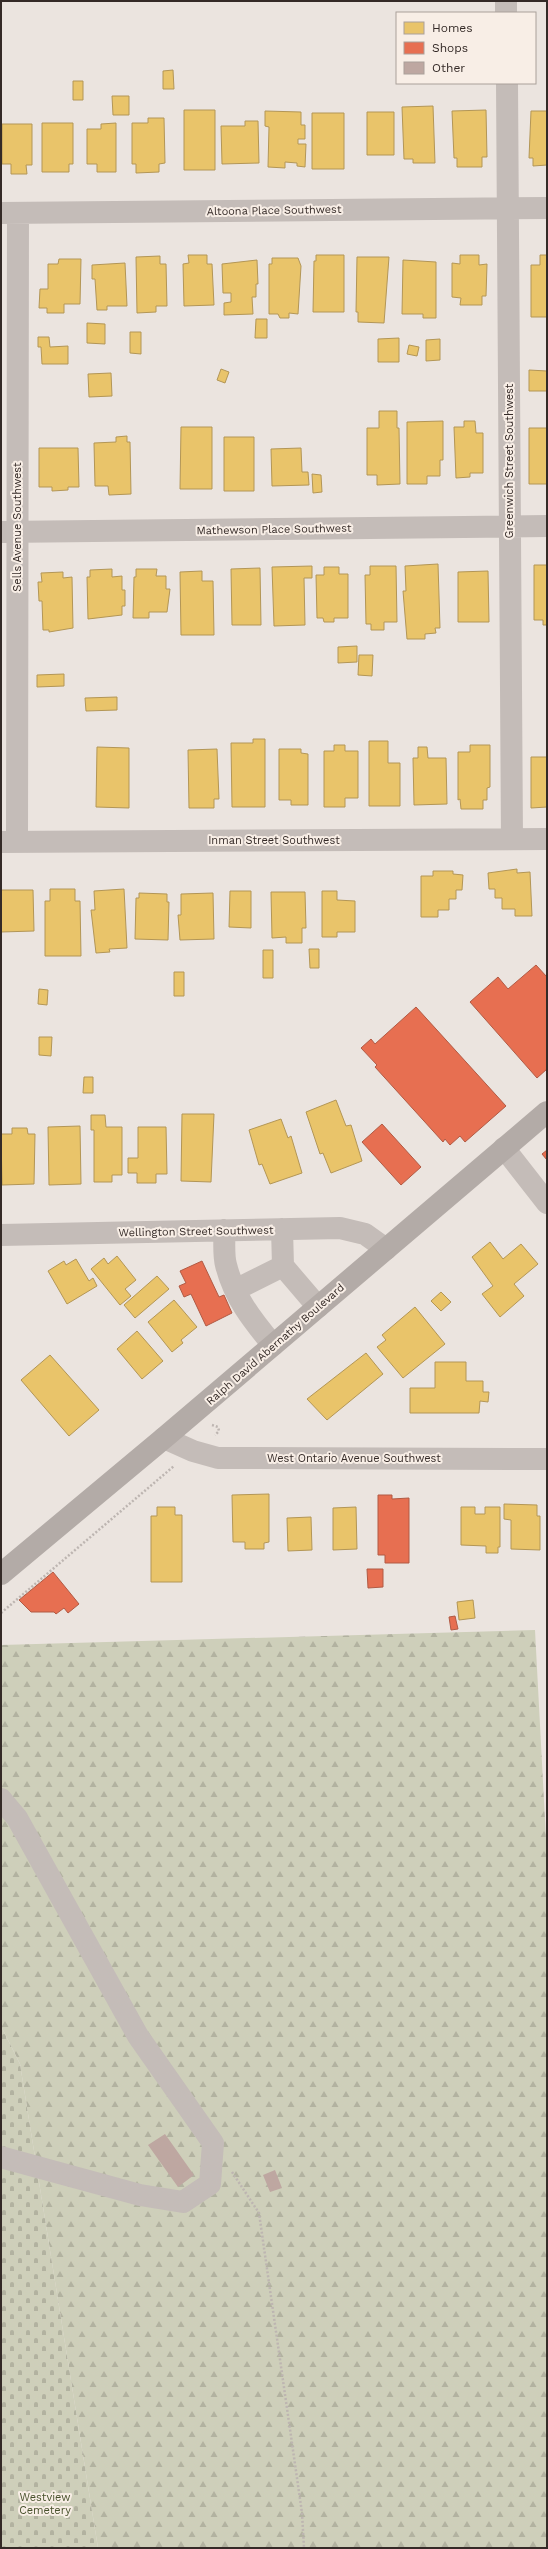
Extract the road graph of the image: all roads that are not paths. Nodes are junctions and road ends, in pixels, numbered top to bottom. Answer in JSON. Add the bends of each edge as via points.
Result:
{"nodes":[{"id":1,"x":506,"y":1,"type":"edge"},
{"id":2,"x":506,"y":12,"type":"edge"},
{"id":3,"x":506,"y":84,"type":"edge"},
{"id":4,"x":507,"y":208,"type":"junction"},
{"id":5,"x":547,"y":208,"type":"edge"},
{"id":6,"x":9,"y":213,"type":"edge"},
{"id":7,"x":510,"y":526,"type":"junction"},
{"id":8,"x":547,"y":526,"type":"edge"},
{"id":9,"x":9,"y":532,"type":"edge"},
{"id":10,"x":512,"y":839,"type":"junction"},
{"id":11,"x":547,"y":839,"type":"edge"},
{"id":12,"x":9,"y":842,"type":"edge"},
{"id":13,"x":547,"y":1112,"type":"edge"},
{"id":14,"x":504,"y":1148,"type":"junction"},
{"id":15,"x":547,"y":1202,"type":"edge"},
{"id":16,"x":282,"y":1229,"type":"junction"},
{"id":17,"x":224,"y":1230,"type":"junction"},
{"id":18,"x":1,"y":1235,"type":"edge"},
{"id":19,"x":386,"y":1249,"type":"junction"},
{"id":20,"x":283,"y":1266,"type":"junction"},
{"id":21,"x":235,"y":1290,"type":"junction"},
{"id":22,"x":318,"y":1307,"type":"junction"},
{"id":23,"x":273,"y":1345,"type":"junction"},
{"id":24,"x":164,"y":1438,"type":"junction"},
{"id":25,"x":547,"y":1459,"type":"edge"},
{"id":26,"x":1,"y":1574,"type":"edge"},
{"id":27,"x":1,"y":1799,"type":"edge"},
{"id":28,"x":1,"y":2157,"type":"edge"}],
"edges":[{"from":1,"to":2,"type":"street"},
{"from":3,"to":4,"type":"street","name":"Greenwich Street Southwest"},
{"from":4,"to":5,"type":"street","name":"Altoona Place Southwest"},
{"from":4,"to":6,"type":"street","name":"Altoona Place Southwest"},
{"from":4,"to":7,"type":"street","name":"Greenwich Street Southwest"},
{"from":6,"to":9,"type":"street","name":"Sells Avenue Southwest"},
{"from":7,"to":8,"type":"street","name":"Mathewson Place Southwest"},
{"from":7,"to":9,"type":"street","name":"Mathewson Place Southwest"},
{"from":7,"to":10,"type":"street","name":"Greenwich Street Southwest"},
{"from":9,"to":12,"type":"street","name":"Sells Avenue Southwest"},
{"from":10,"to":11,"type":"street","name":"Inman Street Southwest"},
{"from":10,"to":12,"type":"street","name":"Inman Street Southwest"},
{"from":13,"to":14,"type":"main road","name":"Ralph David Abernathy Boulevard"},
{"from":14,"to":15,"type":"street"},
{"from":14,"to":19,"type":"main road","name":"Ralph David Abernathy Boulevard"},
{"from":16,"to":17,"type":"street","name":"Wellington Street Southwest"},
{"from":16,"to":19,"type":"street","name":"Wellington Street Southwest","via":[[340,1228],[365,1234]]},
{"from":16,"to":20,"type":"street"},
{"from":17,"to":18,"type":"street","name":"Wellington Street Southwest"},
{"from":17,"to":21,"type":"street","via":[[225,1264]]},
{"from":19,"to":22,"type":"main road","name":"Ralph David Abernathy Boulevard"},
{"from":20,"to":21,"type":"street"},
{"from":20,"to":22,"type":"street"},
{"from":21,"to":23,"type":"street","via":[[246,1313]]},
{"from":22,"to":23,"type":"main road","name":"Ralph David Abernathy Boulevard"},
{"from":23,"to":24,"type":"main road","name":"Ralph David Abernathy Boulevard"},
{"from":24,"to":25,"type":"street","name":"West Ontario Avenue Southwest","via":[[193,1451],[218,1458]]},
{"from":24,"to":26,"type":"main road","name":"Ralph David Abernathy Boulevard"},
{"from":27,"to":28,"type":"street","via":[[17,1818],[138,2036],[213,2143],[210,2184],[183,2202],[140,2195]]}]}
